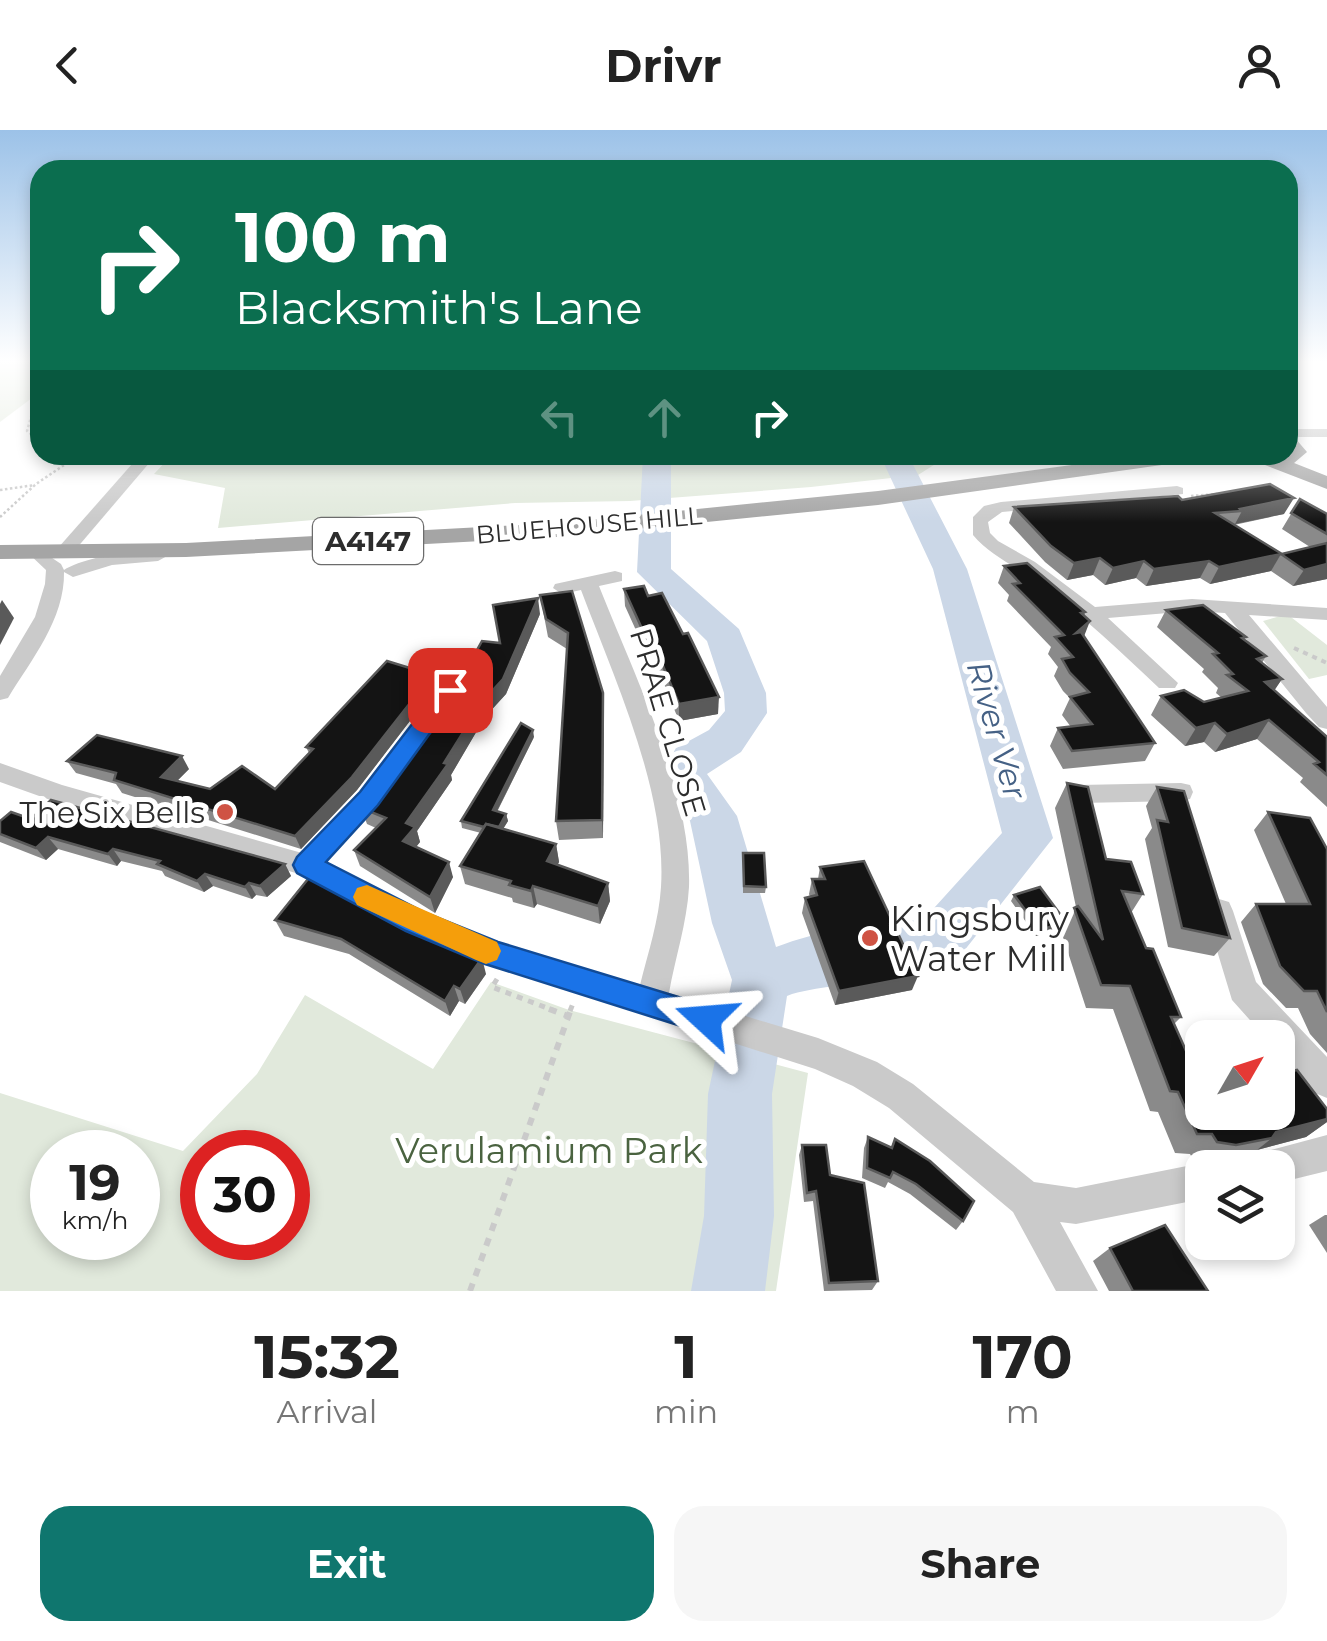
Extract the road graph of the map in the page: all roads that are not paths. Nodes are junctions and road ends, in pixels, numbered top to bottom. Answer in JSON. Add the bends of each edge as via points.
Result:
{"nodes":[{"id":1,"x":1327,"y":436,"type":"edge"},
{"id":2,"x":1298,"y":443,"type":"edge"},
{"id":3,"x":1298,"y":451,"type":"edge"},
{"id":4,"x":141,"y":465,"type":"edge"},
{"id":5,"x":1115,"y":465,"type":"edge"},
{"id":6,"x":1281,"y":465,"type":"edge"},
{"id":7,"x":1327,"y":480,"type":"edge"},
{"id":8,"x":1162,"y":492,"type":"road end"},
{"id":9,"x":0,"y":552,"type":"edge"},
{"id":10,"x":36,"y":552,"type":"junction"},
{"id":11,"x":75,"y":558,"type":"junction"},
{"id":12,"x":615,"y":578,"type":"dead end"},
{"id":13,"x":588,"y":582,"type":"junction"},
{"id":14,"x":562,"y":588,"type":"edge"},
{"id":15,"x":54,"y":590,"type":"junction"},
{"id":16,"x":1230,"y":608,"type":"junction"},
{"id":17,"x":1090,"y":613,"type":"junction"},
{"id":18,"x":1327,"y":614,"type":"edge"},
{"id":19,"x":1167,"y":683,"type":"dead end"},
{"id":20,"x":450,"y":690,"type":"edge"},
{"id":21,"x":0,"y":693,"type":"edge"},
{"id":22,"x":1327,"y":721,"type":"edge"},
{"id":23,"x":0,"y":772,"type":"edge"},
{"id":24,"x":1079,"y":794,"type":"edge"},
{"id":25,"x":1189,"y":810,"type":"edge"},
{"id":26,"x":306,"y":865,"type":"junction"},
{"id":27,"x":1210,"y":882,"type":"edge"},
{"id":28,"x":652,"y":1000,"type":"junction"},
{"id":29,"x":1327,"y":1080,"type":"edge"},
{"id":30,"x":1327,"y":1153,"type":"edge"},
{"id":31,"x":1295,"y":1161,"type":"edge"},
{"id":32,"x":1185,"y":1184,"type":"edge"},
{"id":33,"x":1026,"y":1199,"type":"junction"},
{"id":34,"x":1078,"y":1291,"type":"edge"}],
"edges":[{"from":1,"to":2,"type":"street"},
{"from":3,"to":7,"type":"main road"},
{"from":4,"to":11,"type":"street"},
{"from":5,"to":11,"type":"main road","name":"BLUEHOUSE HILL","number":"A4147","via":[[658,521]]},
{"from":6,"to":7,"type":"main road"},
{"from":8,"to":17,"type":"street","via":[[1002,506],[979,521],[992,545]]},
{"from":9,"to":10,"type":"main road","name":"BLUEHOUSE HILL","number":"A4147"},
{"from":10,"to":11,"type":"main road","name":"BLUEHOUSE HILL","number":"A4147"},
{"from":10,"to":15,"type":"street","via":[[55,568]]},
{"from":11,"to":15,"type":"street"},
{"from":12,"to":13,"type":"street"},
{"from":13,"to":14,"type":"street"},
{"from":13,"to":28,"type":"street","name":"PRAE CLOSE","via":[[660,788],[672,849],[675,886]]},
{"from":15,"to":21,"type":"street"},
{"from":16,"to":17,"type":"street"},
{"from":16,"to":18,"type":"street"},
{"from":16,"to":22,"type":"street"},
{"from":17,"to":19,"type":"street","via":[[1142,668]]},
{"from":20,"to":26,"type":"street","via":[[369,798]]},
{"from":23,"to":26,"type":"street"},
{"from":24,"to":25,"type":"street","via":[[1183,792]]},
{"from":26,"to":28,"type":"street","via":[[455,939],[580,983]]},
{"from":27,"to":29,"type":"street","via":[[1243,990]]},
{"from":28,"to":33,"type":"street","via":[[864,1074],[901,1096]]},
{"from":30,"to":31,"type":"street"},
{"from":32,"to":33,"type":"street","via":[[1076,1206]]},
{"from":33,"to":34,"type":"street"}]}
